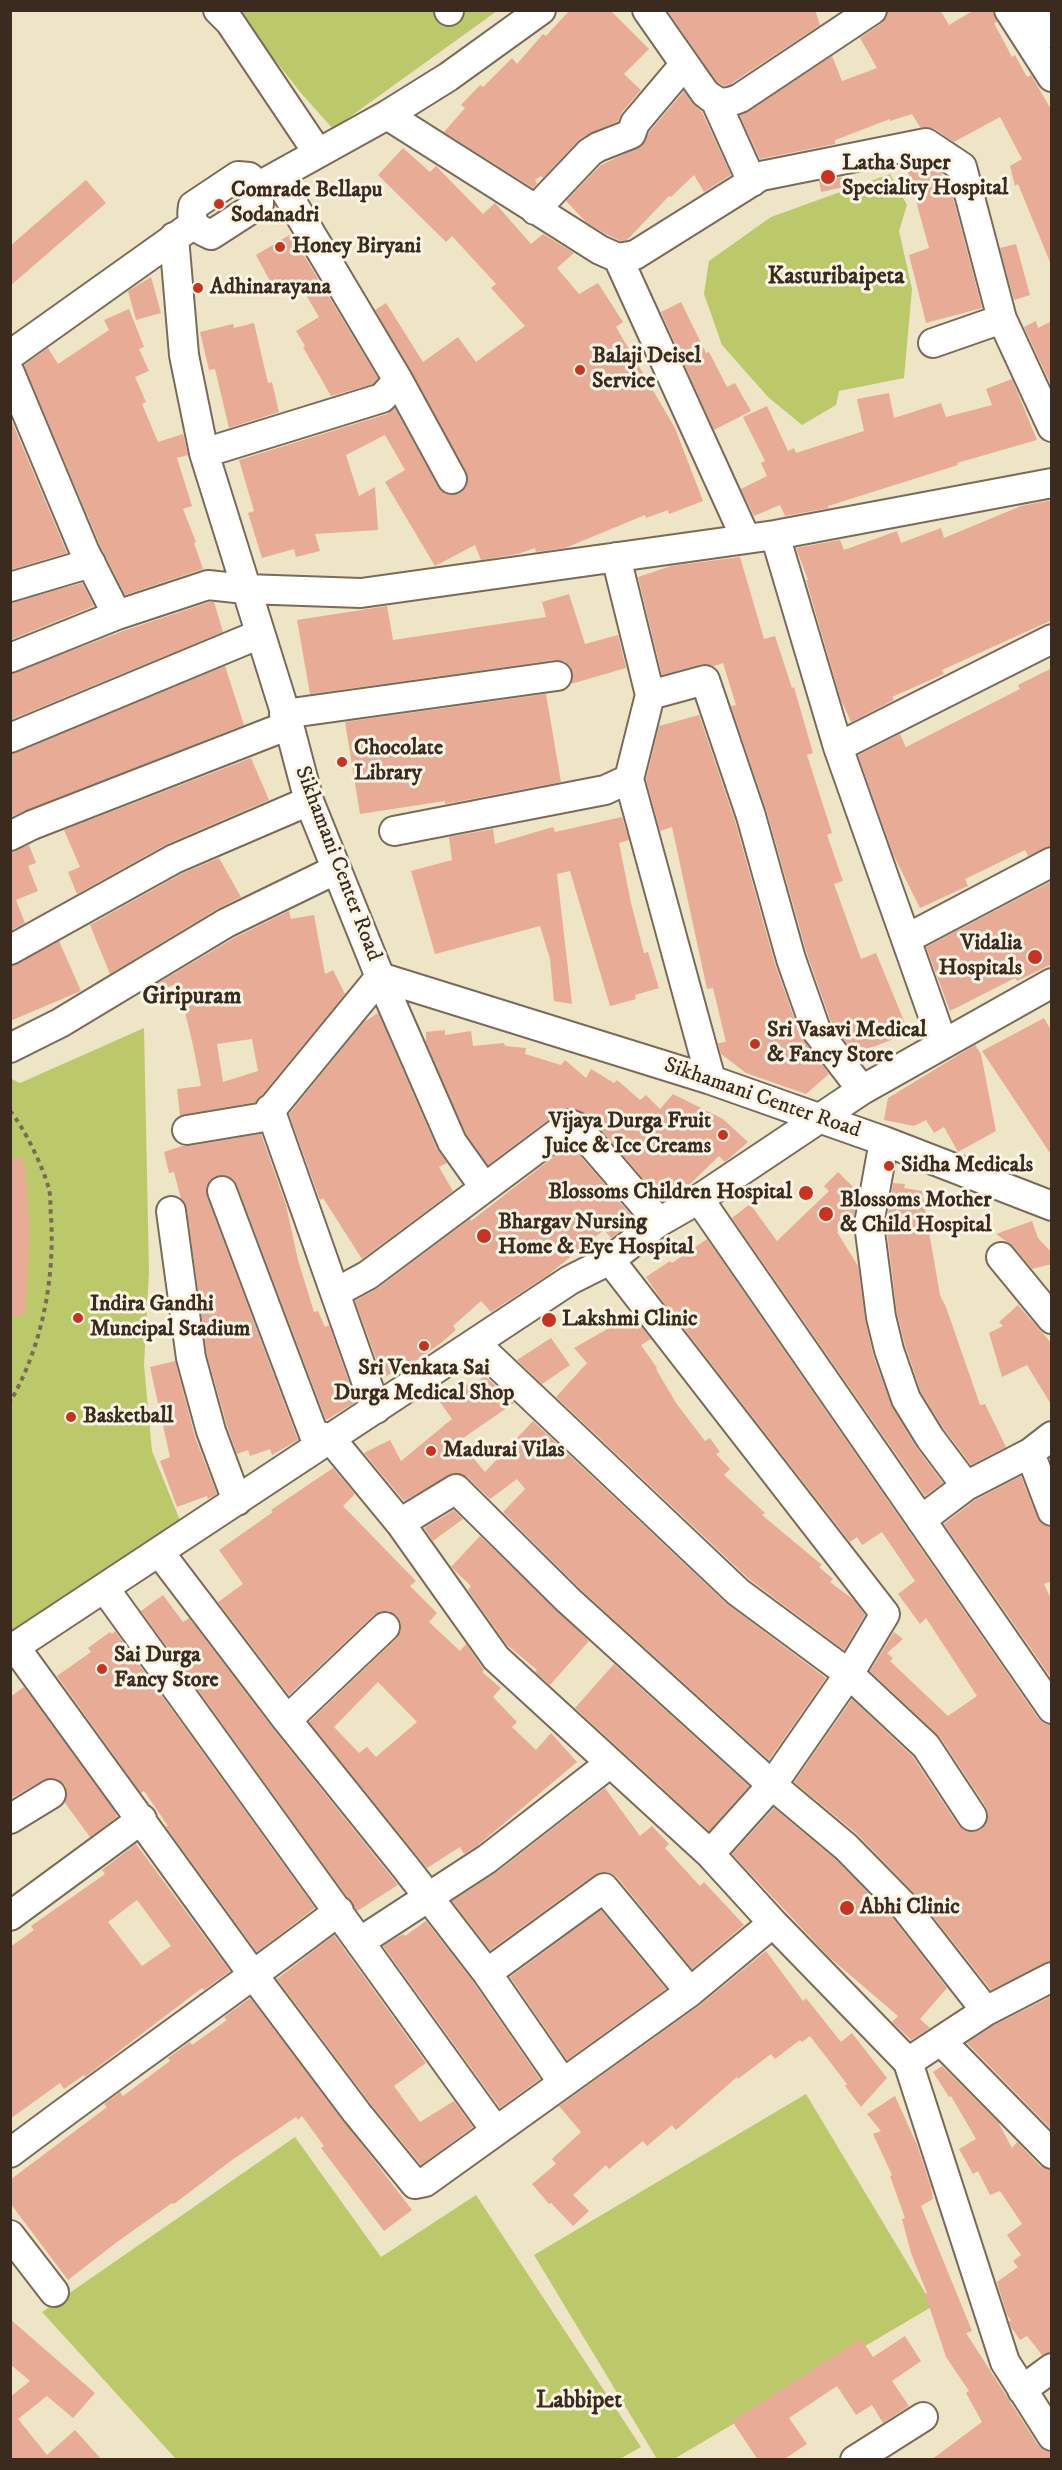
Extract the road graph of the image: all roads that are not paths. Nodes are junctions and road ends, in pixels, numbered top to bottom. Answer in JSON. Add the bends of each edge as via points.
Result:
{"nodes":[{"id":1,"x":541,"y":10,"type":"edge"},
{"id":2,"x":647,"y":10,"type":"edge"},
{"id":3,"x":872,"y":10,"type":"edge"},
{"id":4,"x":1009,"y":10,"type":"edge"},
{"id":5,"x":1037,"y":10,"type":"edge"},
{"id":6,"x":230,"y":14,"type":"edge"},
{"id":7,"x":1052,"y":33,"type":"edge"},
{"id":8,"x":684,"y":65,"type":"junction"},
{"id":9,"x":1052,"y":76,"type":"edge"},
{"id":10,"x":716,"y":102,"type":"junction"},
{"id":11,"x":387,"y":115,"type":"junction"},
{"id":12,"x":318,"y":153,"type":"junction"},
{"id":13,"x":268,"y":182,"type":"junction"},
{"id":14,"x":752,"y":182,"type":"junction"},
{"id":15,"x":536,"y":210,"type":"junction"},
{"id":16,"x":184,"y":230,"type":"junction"},
{"id":17,"x":618,"y":258,"type":"junction"},
{"id":18,"x":1002,"y":319,"type":"junction"},
{"id":19,"x":933,"y":343,"type":"dead end"},
{"id":20,"x":10,"y":355,"type":"edge"},
{"id":21,"x":10,"y":373,"type":"edge"},
{"id":22,"x":398,"y":380,"type":"junction"},
{"id":23,"x":1052,"y":428,"type":"edge"},
{"id":24,"x":204,"y":453,"type":"junction"},
{"id":25,"x":452,"y":479,"type":"dead end"},
{"id":26,"x":1052,"y":483,"type":"edge"},
{"id":27,"x":775,"y":535,"type":"junction"},
{"id":28,"x":746,"y":538,"type":"junction"},
{"id":29,"x":616,"y":557,"type":"junction"},
{"id":30,"x":91,"y":563,"type":"junction"},
{"id":31,"x":10,"y":587,"type":"edge"},
{"id":32,"x":245,"y":589,"type":"junction"},
{"id":33,"x":117,"y":615,"type":"junction"},
{"id":34,"x":260,"y":634,"type":"junction"},
{"id":35,"x":1052,"y":639,"type":"edge"},
{"id":36,"x":10,"y":658,"type":"edge"},
{"id":37,"x":558,"y":676,"type":"dead end"},
{"id":38,"x":650,"y":695,"type":"junction"},
{"id":39,"x":286,"y":719,"type":"junction"},
{"id":40,"x":10,"y":738,"type":"edge"},
{"id":41,"x":838,"y":747,"type":"junction"},
{"id":42,"x":629,"y":779,"type":"junction"},
{"id":43,"x":309,"y":801,"type":"junction"},
{"id":44,"x":394,"y":831,"type":"dead end"},
{"id":45,"x":10,"y":836,"type":"edge"},
{"id":46,"x":1052,"y":862,"type":"edge"},
{"id":47,"x":335,"y":870,"type":"junction"},
{"id":48,"x":906,"y":939,"type":"junction"},
{"id":49,"x":10,"y":950,"type":"edge"},
{"id":50,"x":380,"y":977,"type":"junction"},
{"id":51,"x":1052,"y":983,"type":"edge"},
{"id":52,"x":943,"y":1044,"type":"junction"},
{"id":53,"x":10,"y":1048,"type":"edge"},
{"id":54,"x":711,"y":1080,"type":"junction"},
{"id":55,"x":862,"y":1090,"type":"junction"},
{"id":56,"x":270,"y":1109,"type":"junction"},
{"id":57,"x":820,"y":1118,"type":"junction"},
{"id":58,"x":187,"y":1130,"type":"dead end"},
{"id":59,"x":884,"y":1141,"type":"junction"},
{"id":60,"x":484,"y":1187,"type":"junction"},
{"id":61,"x":222,"y":1191,"type":"dead end"},
{"id":62,"x":699,"y":1199,"type":"junction"},
{"id":63,"x":1052,"y":1206,"type":"edge"},
{"id":64,"x":171,"y":1211,"type":"dead end"},
{"id":65,"x":659,"y":1222,"type":"junction"},
{"id":66,"x":1001,"y":1257,"type":"dead end"},
{"id":67,"x":610,"y":1260,"type":"junction"},
{"id":68,"x":335,"y":1293,"type":"junction"},
{"id":69,"x":1052,"y":1319,"type":"edge"},
{"id":70,"x":476,"y":1343,"type":"junction"},
{"id":71,"x":376,"y":1409,"type":"junction"},
{"id":72,"x":330,"y":1438,"type":"junction"},
{"id":73,"x":1041,"y":1444,"type":"edge"},
{"id":74,"x":966,"y":1486,"type":"junction"},
{"id":75,"x":237,"y":1501,"type":"junction"},
{"id":76,"x":1052,"y":1511,"type":"edge"},
{"id":77,"x":921,"y":1520,"type":"junction"},
{"id":78,"x":400,"y":1523,"type":"junction"},
{"id":79,"x":160,"y":1553,"type":"junction"},
{"id":80,"x":105,"y":1589,"type":"junction"},
{"id":81,"x":385,"y":1628,"type":"dead end"},
{"id":82,"x":13,"y":1649,"type":"edge"},
{"id":83,"x":849,"y":1674,"type":"junction"},
{"id":84,"x":1052,"y":1709,"type":"edge"},
{"id":85,"x":287,"y":1720,"type":"junction"},
{"id":86,"x":609,"y":1764,"type":"junction"},
{"id":87,"x":772,"y":1785,"type":"junction"},
{"id":88,"x":51,"y":1794,"type":"dead end"},
{"id":89,"x":972,"y":1816,"type":"dead end"},
{"id":90,"x":10,"y":1819,"type":"edge"},
{"id":91,"x":142,"y":1820,"type":"junction"},
{"id":92,"x":710,"y":1854,"type":"junction"},
{"id":93,"x":429,"y":1897,"type":"junction"},
{"id":94,"x":339,"y":1911,"type":"junction"},
{"id":95,"x":10,"y":1916,"type":"edge"},
{"id":96,"x":773,"y":1923,"type":"junction"},
{"id":97,"x":362,"y":1941,"type":"junction"},
{"id":98,"x":486,"y":1973,"type":"junction"},
{"id":99,"x":254,"y":1976,"type":"junction"},
{"id":100,"x":1052,"y":1977,"type":"edge"},
{"id":101,"x":690,"y":1992,"type":"junction"},
{"id":102,"x":986,"y":2012,"type":"junction"},
{"id":103,"x":941,"y":2041,"type":"junction"},
{"id":104,"x":908,"y":2062,"type":"junction"},
{"id":105,"x":563,"y":2083,"type":"junction"},
{"id":106,"x":496,"y":2131,"type":"junction"},
{"id":107,"x":10,"y":2153,"type":"edge"},
{"id":108,"x":1052,"y":2154,"type":"edge"},
{"id":109,"x":10,"y":2235,"type":"edge"},
{"id":110,"x":54,"y":2292,"type":"dead end"},
{"id":111,"x":1052,"y":2368,"type":"edge"},
{"id":112,"x":1022,"y":2390,"type":"junction"},
{"id":113,"x":923,"y":2417,"type":"dead end"},
{"id":114,"x":1052,"y":2436,"type":"edge"},
{"id":115,"x":855,"y":2460,"type":"edge"}],
"edges":[{"from":1,"to":11,"type":"street"},
{"from":2,"to":8,"type":"street"},
{"from":3,"to":10,"type":"street","via":[[740,98],[726,104]]},
{"from":4,"to":9,"type":"street"},
{"from":5,"to":7,"type":"street"},
{"from":6,"to":12,"type":"street"},
{"from":8,"to":10,"type":"street"},
{"from":8,"to":15,"type":"street","via":[[635,123],[631,134],[590,152]]},
{"from":10,"to":14,"type":"street"},
{"from":11,"to":12,"type":"street"},
{"from":11,"to":15,"type":"street"},
{"from":12,"to":13,"type":"street"},
{"from":13,"to":16,"type":"street","via":[[238,176],[193,206]]},
{"from":13,"to":22,"type":"street"},
{"from":14,"to":17,"type":"street","via":[[635,255]]},
{"from":14,"to":18,"type":"street","via":[[762,176],[926,143],[962,166]]},
{"from":15,"to":17,"type":"street"},
{"from":16,"to":20,"type":"street"},
{"from":16,"to":24,"type":"street","name":"Sikhamani Center Road","via":[[184,355]]},
{"from":17,"to":28,"type":"street"},
{"from":18,"to":19,"type":"street"},
{"from":18,"to":23,"type":"street"},
{"from":21,"to":30,"type":"street"},
{"from":22,"to":24,"type":"street","via":[[382,398]]},
{"from":22,"to":25,"type":"street"},
{"from":24,"to":32,"type":"street","name":"Sikhamani Center Road"},
{"from":26,"to":27,"type":"street"},
{"from":27,"to":28,"type":"street"},
{"from":27,"to":41,"type":"street"},
{"from":28,"to":29,"type":"street"},
{"from":29,"to":32,"type":"street","via":[[361,593]]},
{"from":29,"to":38,"type":"street"},
{"from":30,"to":31,"type":"street"},
{"from":30,"to":33,"type":"street"},
{"from":32,"to":33,"type":"street","via":[[208,585]]},
{"from":32,"to":34,"type":"street","name":"Sikhamani Center Road"},
{"from":33,"to":36,"type":"street"},
{"from":34,"to":39,"type":"street","name":"Sikhamani Center Road"},
{"from":34,"to":40,"type":"street"},
{"from":35,"to":41,"type":"street"},
{"from":37,"to":39,"type":"street"},
{"from":38,"to":42,"type":"street"},
{"from":38,"to":55,"type":"street","via":[[705,680],[816,1030]]},
{"from":39,"to":43,"type":"street","name":"Sikhamani Center Road"},
{"from":39,"to":45,"type":"street"},
{"from":41,"to":48,"type":"street"},
{"from":42,"to":44,"type":"street","via":[[605,790]]},
{"from":42,"to":54,"type":"street"},
{"from":43,"to":47,"type":"street","name":"Sikhamani Center Road"},
{"from":43,"to":49,"type":"street","via":[[174,859]]},
{"from":46,"to":48,"type":"street"},
{"from":47,"to":50,"type":"street","name":"Sikhamani Center Road"},
{"from":47,"to":53,"type":"street","via":[[225,923],[60,1023]]},
{"from":48,"to":52,"type":"street"},
{"from":50,"to":54,"type":"street","name":"Sikhamani Center Road"},
{"from":50,"to":56,"type":"street"},
{"from":50,"to":60,"type":"street","via":[[452,1142]]},
{"from":51,"to":52,"type":"street"},
{"from":52,"to":55,"type":"street"},
{"from":54,"to":57,"type":"street","name":"Sikhamani Center Road"},
{"from":55,"to":57,"type":"street"},
{"from":56,"to":58,"type":"street","via":[[265,1117]]},
{"from":56,"to":68,"type":"street"},
{"from":57,"to":59,"type":"street","name":"Sikhamani Center Road"},
{"from":57,"to":62,"type":"street"},
{"from":59,"to":63,"type":"street","name":"Sikhamani Center Road"},
{"from":59,"to":74,"type":"street","via":[[869,1224],[880,1317],[906,1400]]},
{"from":60,"to":65,"type":"street","via":[[570,1124],[577,1127]]},
{"from":60,"to":68,"type":"street","via":[[368,1275]]},
{"from":61,"to":72,"type":"street","via":[[314,1435]]},
{"from":62,"to":65,"type":"street"},
{"from":62,"to":77,"type":"street"},
{"from":64,"to":75,"type":"street","via":[[191,1358],[211,1431]]},
{"from":65,"to":67,"type":"street"},
{"from":66,"to":69,"type":"street"},
{"from":67,"to":70,"type":"street","via":[[570,1280]]},
{"from":67,"to":83,"type":"street","via":[[885,1614]]},
{"from":68,"to":71,"type":"street"},
{"from":70,"to":71,"type":"street"},
{"from":70,"to":83,"type":"street","via":[[738,1592]]},
{"from":71,"to":72,"type":"street"},
{"from":72,"to":75,"type":"street"},
{"from":72,"to":78,"type":"street"},
{"from":73,"to":74,"type":"street"},
{"from":73,"to":76,"type":"street"},
{"from":74,"to":77,"type":"street"},
{"from":75,"to":79,"type":"street"},
{"from":77,"to":84,"type":"street"},
{"from":78,"to":86,"type":"street","via":[[496,1658]]},
{"from":78,"to":87,"type":"street","via":[[456,1489],[568,1600]]},
{"from":79,"to":80,"type":"street"},
{"from":79,"to":85,"type":"street"},
{"from":80,"to":82,"type":"street"},
{"from":80,"to":94,"type":"street"},
{"from":81,"to":85,"type":"street"},
{"from":82,"to":91,"type":"street"},
{"from":83,"to":87,"type":"street"},
{"from":83,"to":89,"type":"street","via":[[926,1746]]},
{"from":85,"to":93,"type":"street"},
{"from":86,"to":92,"type":"street"},
{"from":86,"to":93,"type":"street","via":[[487,1859]]},
{"from":87,"to":92,"type":"street"},
{"from":87,"to":102,"type":"street","via":[[846,1847],[904,1906]]},
{"from":88,"to":90,"type":"street"},
{"from":91,"to":95,"type":"street"},
{"from":91,"to":99,"type":"street"},
{"from":92,"to":96,"type":"street"},
{"from":93,"to":97,"type":"street"},
{"from":93,"to":98,"type":"street"},
{"from":94,"to":97,"type":"street"},
{"from":94,"to":99,"type":"street"},
{"from":96,"to":101,"type":"street"},
{"from":96,"to":104,"type":"street"},
{"from":97,"to":106,"type":"street"},
{"from":98,"to":101,"type":"street","via":[[604,1888]]},
{"from":98,"to":105,"type":"street"},
{"from":99,"to":106,"type":"street","via":[[415,2184],[425,2182]]},
{"from":99,"to":107,"type":"street"},
{"from":100,"to":102,"type":"street"},
{"from":101,"to":105,"type":"street"},
{"from":102,"to":103,"type":"street"},
{"from":103,"to":104,"type":"street"},
{"from":103,"to":108,"type":"street"},
{"from":104,"to":112,"type":"street","via":[[1005,2362]]},
{"from":105,"to":106,"type":"street"},
{"from":109,"to":110,"type":"street"},
{"from":111,"to":112,"type":"street"},
{"from":112,"to":114,"type":"street"},
{"from":113,"to":115,"type":"street"}]}
